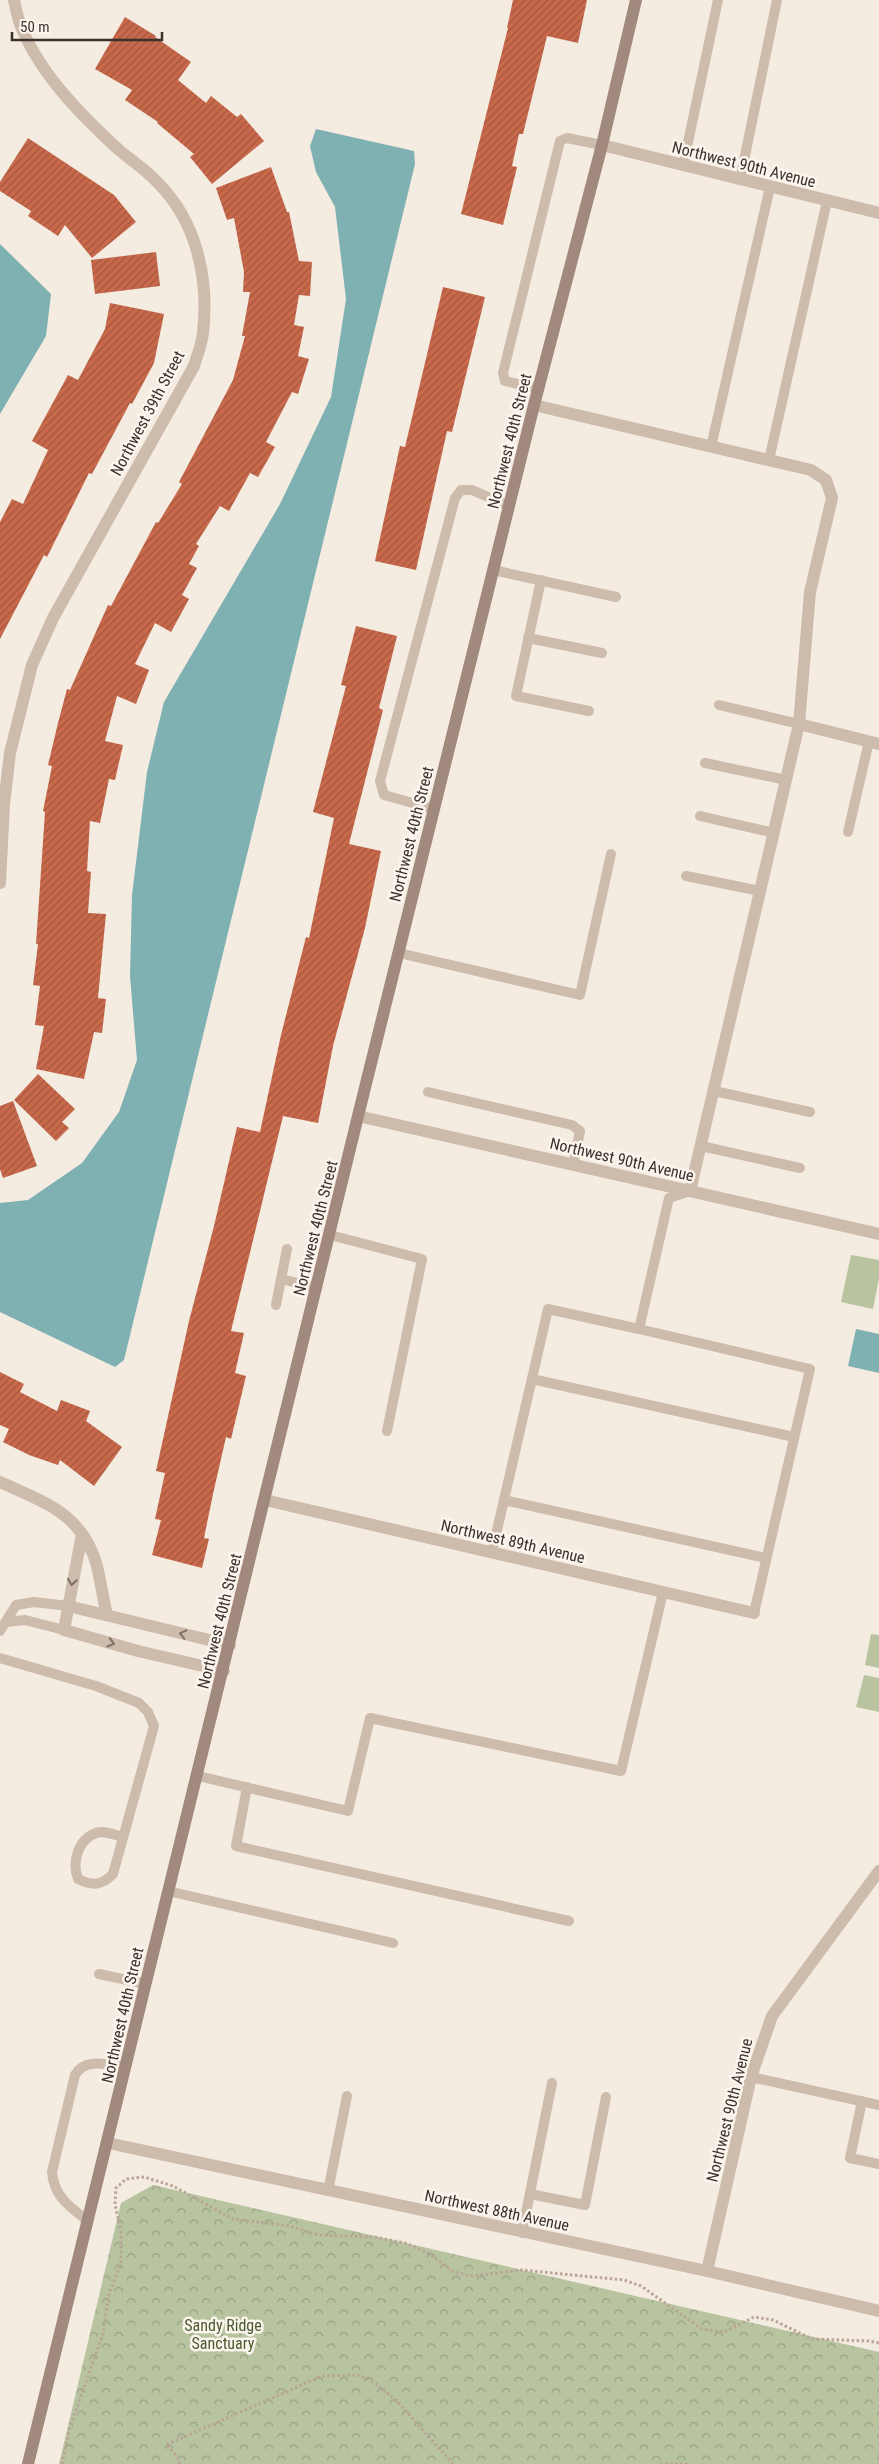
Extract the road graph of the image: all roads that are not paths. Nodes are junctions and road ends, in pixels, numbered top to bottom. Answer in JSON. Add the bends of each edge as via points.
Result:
{"nodes":[{"id":1,"x":14,"y":0,"type":"edge"},
{"id":2,"x":636,"y":0,"type":"edge"},
{"id":3,"x":718,"y":0,"type":"edge"},
{"id":4,"x":777,"y":0,"type":"edge"},
{"id":5,"x":602,"y":145,"type":"junction"},
{"id":6,"x":683,"y":166,"type":"junction"},
{"id":7,"x":740,"y":180,"type":"junction"},
{"id":8,"x":770,"y":187,"type":"junction"},
{"id":9,"x":827,"y":201,"type":"junction"},
{"id":10,"x":879,"y":213,"type":"edge"},
{"id":11,"x":538,"y":388,"type":"junction"},
{"id":12,"x":534,"y":405,"type":"junction"},
{"id":13,"x":711,"y":447,"type":"junction"},
{"id":14,"x":769,"y":460,"type":"junction"},
{"id":15,"x":509,"y":506,"type":"junction"},
{"id":16,"x":493,"y":570,"type":"junction"},
{"id":17,"x":541,"y":580,"type":"junction"},
{"id":18,"x":616,"y":597,"type":"dead end"},
{"id":19,"x":528,"y":638,"type":"junction"},
{"id":20,"x":602,"y":653,"type":"dead end"},
{"id":21,"x":719,"y":705,"type":"dead end"},
{"id":22,"x":589,"y":711,"type":"dead end"},
{"id":23,"x":799,"y":724,"type":"junction"},
{"id":24,"x":874,"y":742,"type":"edge"},
{"id":25,"x":704,"y":763,"type":"dead end"},
{"id":26,"x":786,"y":780,"type":"junction"},
{"id":27,"x":434,"y":809,"type":"junction"},
{"id":28,"x":700,"y":816,"type":"dead end"},
{"id":29,"x":848,"y":832,"type":"dead end"},
{"id":30,"x":774,"y":833,"type":"junction"},
{"id":31,"x":611,"y":854,"type":"dead end"},
{"id":32,"x":686,"y":876,"type":"dead end"},
{"id":33,"x":0,"y":883,"type":"edge"},
{"id":34,"x":760,"y":891,"type":"junction"},
{"id":35,"x":399,"y":953,"type":"junction"},
{"id":36,"x":714,"y":1091,"type":"junction"},
{"id":37,"x":428,"y":1092,"type":"dead end"},
{"id":38,"x":810,"y":1112,"type":"dead end"},
{"id":39,"x":358,"y":1116,"type":"junction"},
{"id":40,"x":700,"y":1146,"type":"junction"},
{"id":41,"x":574,"y":1165,"type":"junction"},
{"id":42,"x":800,"y":1168,"type":"dead end"},
{"id":43,"x":690,"y":1191,"type":"junction"},
{"id":44,"x":879,"y":1234,"type":"edge"},
{"id":45,"x":330,"y":1235,"type":"junction"},
{"id":46,"x":287,"y":1250,"type":"dead end"},
{"id":47,"x":282,"y":1280,"type":"junction"},
{"id":48,"x":316,"y":1288,"type":"junction"},
{"id":49,"x":276,"y":1306,"type":"dead end"},
{"id":50,"x":639,"y":1329,"type":"junction"},
{"id":51,"x":532,"y":1379,"type":"junction"},
{"id":52,"x":387,"y":1431,"type":"dead end"},
{"id":53,"x":794,"y":1437,"type":"junction"},
{"id":54,"x":0,"y":1482,"type":"edge"},
{"id":55,"x":265,"y":1500,"type":"junction"},
{"id":56,"x":504,"y":1500,"type":"junction"},
{"id":57,"x":82,"y":1534,"type":"junction"},
{"id":58,"x":492,"y":1552,"type":"junction"},
{"id":59,"x":766,"y":1558,"type":"junction"},
{"id":60,"x":663,"y":1592,"type":"junction"},
{"id":61,"x":68,"y":1606,"type":"junction"},
{"id":62,"x":754,"y":1613,"type":"joint"},
{"id":63,"x":107,"y":1615,"type":"junction"},
{"id":64,"x":7,"y":1622,"type":"junction"},
{"id":65,"x":0,"y":1630,"type":"edge"},
{"id":66,"x":64,"y":1630,"type":"junction"},
{"id":67,"x":230,"y":1645,"type":"junction"},
{"id":68,"x":0,"y":1658,"type":"edge"},
{"id":69,"x":224,"y":1671,"type":"junction"},
{"id":70,"x":198,"y":1776,"type":"junction"},
{"id":71,"x":247,"y":1787,"type":"junction"},
{"id":72,"x":123,"y":1838,"type":"junction"},
{"id":73,"x":879,"y":1871,"type":"edge"},
{"id":74,"x":168,"y":1891,"type":"junction"},
{"id":75,"x":569,"y":1921,"type":"dead end"},
{"id":76,"x":393,"y":1943,"type":"dead end"},
{"id":77,"x":99,"y":1974,"type":"dead end"},
{"id":78,"x":146,"y":1984,"type":"junction"},
{"id":79,"x":126,"y":2067,"type":"junction"},
{"id":80,"x":751,"y":2077,"type":"junction"},
{"id":81,"x":552,"y":2083,"type":"dead end"},
{"id":82,"x":347,"y":2096,"type":"dead end"},
{"id":83,"x":606,"y":2097,"type":"dead end"},
{"id":84,"x":862,"y":2101,"type":"junction"},
{"id":85,"x":879,"y":2105,"type":"edge"},
{"id":86,"x":108,"y":2143,"type":"junction"},
{"id":87,"x":879,"y":2164,"type":"edge"},
{"id":88,"x":328,"y":2191,"type":"junction"},
{"id":89,"x":530,"y":2194,"type":"junction"},
{"id":90,"x":88,"y":2221,"type":"junction"},
{"id":91,"x":522,"y":2233,"type":"junction"},
{"id":92,"x":708,"y":2271,"type":"junction"},
{"id":93,"x":879,"y":2311,"type":"edge"},
{"id":94,"x":28,"y":2464,"type":"edge"}],
"edges":[{"from":1,"to":33,"type":"street","name":"Northwest 39th Street","via":[[22,29],[64,94],[120,150],[158,182],[181,214],[198,250],[205,292],[203,335],[194,366],[53,618],[32,665],[10,753]]},
{"from":2,"to":5,"type":"street","name":"Northwest 40th Street"},
{"from":3,"to":6,"type":"lane"},
{"from":4,"to":7,"type":"lane"},
{"from":5,"to":6,"type":"street","name":"Northwest 90th Avenue"},
{"from":5,"to":11,"type":"street","name":"Northwest 40th Street"},
{"from":5,"to":11,"type":"lane","via":[[567,138],[560,140],[503,373],[505,381]]},
{"from":6,"to":7,"type":"street","name":"Northwest 90th Avenue"},
{"from":7,"to":8,"type":"street","name":"Northwest 90th Avenue"},
{"from":8,"to":9,"type":"street","name":"Northwest 90th Avenue"},
{"from":8,"to":13,"type":"lane"},
{"from":9,"to":10,"type":"street","name":"Northwest 90th Avenue"},
{"from":9,"to":14,"type":"lane"},
{"from":11,"to":12,"type":"street","name":"Northwest 40th Street"},
{"from":12,"to":13,"type":"street"},
{"from":12,"to":15,"type":"street","name":"Northwest 40th Street"},
{"from":13,"to":14,"type":"street"},
{"from":14,"to":23,"type":"street","via":[[811,470],[826,480],[832,498],[810,592]]},
{"from":15,"to":16,"type":"street","name":"Northwest 40th Street"},
{"from":15,"to":27,"type":"lane","via":[[472,490],[461,490],[455,498],[380,781],[384,795]]},
{"from":16,"to":17,"type":"lane"},
{"from":16,"to":27,"type":"street","name":"Northwest 40th Street"},
{"from":17,"to":18,"type":"lane"},
{"from":17,"to":19,"type":"lane"},
{"from":19,"to":20,"type":"lane"},
{"from":19,"to":22,"type":"lane","via":[[516,696]]},
{"from":21,"to":23,"type":"lane"},
{"from":23,"to":24,"type":"street"},
{"from":23,"to":26,"type":"street"},
{"from":24,"to":29,"type":"lane"},
{"from":25,"to":26,"type":"lane"},
{"from":26,"to":30,"type":"street"},
{"from":27,"to":35,"type":"street","name":"Northwest 40th Street"},
{"from":28,"to":30,"type":"lane"},
{"from":30,"to":34,"type":"street"},
{"from":31,"to":35,"type":"lane","via":[[580,995]]},
{"from":32,"to":34,"type":"lane"},
{"from":34,"to":36,"type":"street"},
{"from":35,"to":39,"type":"street","name":"Northwest 40th Street"},
{"from":36,"to":38,"type":"lane"},
{"from":36,"to":40,"type":"street"},
{"from":37,"to":41,"type":"lane","via":[[572,1125],[580,1131]]},
{"from":39,"to":41,"type":"street","name":"Northwest 90th Avenue"},
{"from":39,"to":45,"type":"street","name":"Northwest 40th Street"},
{"from":40,"to":42,"type":"lane"},
{"from":40,"to":43,"type":"street"},
{"from":41,"to":43,"type":"street","name":"Northwest 90th Avenue"},
{"from":43,"to":44,"type":"street","name":"Northwest 90th Avenue"},
{"from":43,"to":50,"type":"lane","via":[[669,1198]]},
{"from":45,"to":48,"type":"street","name":"Northwest 40th Street"},
{"from":45,"to":52,"type":"lane","via":[[422,1259]]},
{"from":46,"to":47,"type":"lane"},
{"from":47,"to":48,"type":"lane"},
{"from":47,"to":49,"type":"lane"},
{"from":48,"to":55,"type":"street","name":"Northwest 40th Street"},
{"from":50,"to":51,"type":"lane","via":[[548,1309]]},
{"from":50,"to":53,"type":"lane","via":[[810,1368]]},
{"from":51,"to":53,"type":"lane"},
{"from":51,"to":56,"type":"lane"},
{"from":53,"to":59,"type":"lane"},
{"from":54,"to":57,"type":"street","via":[[55,1507],[75,1523]]},
{"from":55,"to":58,"type":"street","name":"Northwest 89th Avenue"},
{"from":55,"to":67,"type":"street","name":"Northwest 40th Street"},
{"from":56,"to":58,"type":"lane"},
{"from":56,"to":59,"type":"lane"},
{"from":57,"to":61,"type":"street","one_way":true},
{"from":57,"to":63,"type":"street","via":[[96,1566]]},
{"from":58,"to":60,"type":"street","name":"Northwest 89th Avenue"},
{"from":59,"to":62,"type":"lane"},
{"from":60,"to":62,"type":"street","name":"Northwest 89th Avenue"},
{"from":60,"to":71,"type":"lane","via":[[622,1772],[370,1718],[348,1811]]},
{"from":61,"to":63,"type":"street"},
{"from":61,"to":64,"type":"lane","via":[[34,1602],[16,1605]]},
{"from":61,"to":66,"type":"street"},
{"from":67,"to":63,"type":"street","one_way":true},
{"from":64,"to":65,"type":"lane"},
{"from":64,"to":66,"type":"lane","via":[[25,1620]]},
{"from":66,"to":69,"type":"street","one_way":true},
{"from":67,"to":69,"type":"street","name":"Northwest 40th Street"},
{"from":68,"to":72,"type":"lane","via":[[96,1686],[139,1703],[148,1712],[154,1726]]},
{"from":69,"to":70,"type":"street","name":"Northwest 40th Street"},
{"from":70,"to":71,"type":"lane"},
{"from":70,"to":74,"type":"street","name":"Northwest 40th Street"},
{"from":71,"to":75,"type":"lane","via":[[236,1846]]},
{"from":72,"to":72,"type":"lane","via":[[113,1874],[107,1880],[92,1885],[78,1879],[74,1869],[83,1842],[96,1833]]},
{"from":73,"to":80,"type":"street","name":"Northwest 90th Avenue","via":[[772,2016]]},
{"from":74,"to":76,"type":"lane"},
{"from":74,"to":78,"type":"street","name":"Northwest 40th Street"},
{"from":77,"to":78,"type":"lane"},
{"from":78,"to":79,"type":"street","name":"Northwest 40th Street"},
{"from":79,"to":86,"type":"street","name":"Northwest 40th Street"},
{"from":79,"to":90,"type":"lane","via":[[90,2064],[79,2068],[75,2075],[52,2172],[58,2195]]},
{"from":80,"to":84,"type":"lane"},
{"from":80,"to":92,"type":"street","name":"Northwest 90th Avenue"},
{"from":81,"to":89,"type":"lane"},
{"from":82,"to":88,"type":"lane"},
{"from":83,"to":89,"type":"lane","via":[[585,2205]]},
{"from":84,"to":85,"type":"lane"},
{"from":84,"to":87,"type":"lane","via":[[850,2158]]},
{"from":86,"to":88,"type":"street","name":"Northwest 88th Avenue"},
{"from":86,"to":90,"type":"street","name":"Northwest 40th Street"},
{"from":88,"to":91,"type":"street","name":"Northwest 88th Avenue"},
{"from":89,"to":91,"type":"lane"},
{"from":90,"to":94,"type":"street","name":"Northwest 40th Street"},
{"from":91,"to":92,"type":"street","name":"Northwest 88th Avenue"},
{"from":92,"to":93,"type":"street","name":"Northwest 88th Avenue"}]}
